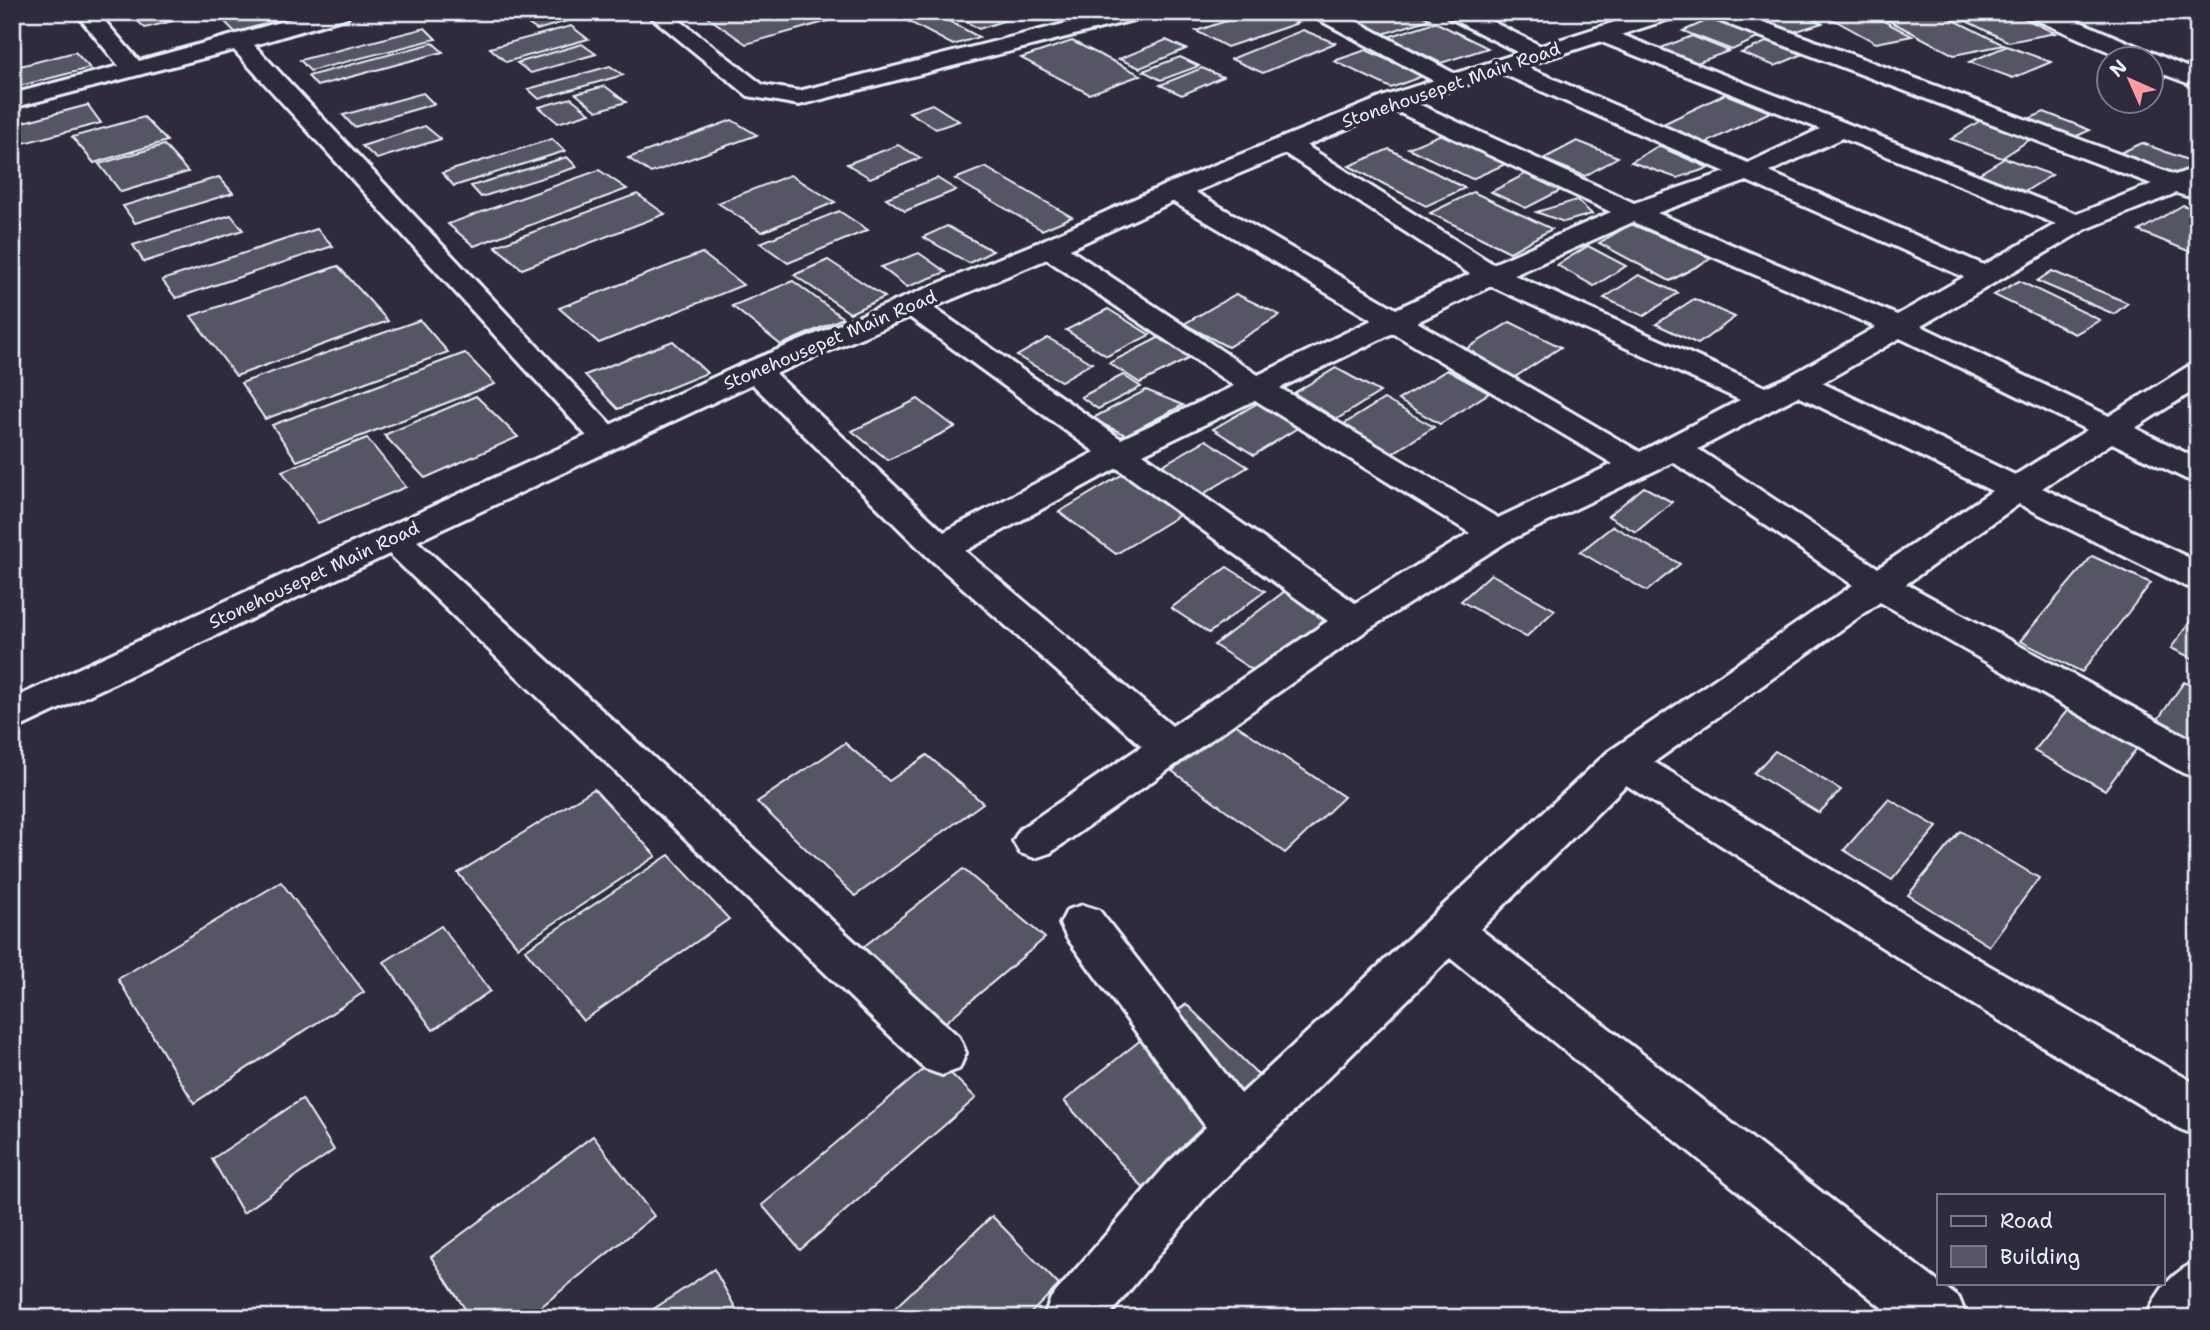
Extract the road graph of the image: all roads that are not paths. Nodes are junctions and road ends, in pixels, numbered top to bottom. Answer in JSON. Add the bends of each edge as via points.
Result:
{"nodes":[{"id":1,"x":85,"y":12,"type":"edge"},
{"id":2,"x":340,"y":12,"type":"edge"},
{"id":3,"x":655,"y":12,"type":"edge"},
{"id":4,"x":1056,"y":12,"type":"edge"},
{"id":5,"x":1137,"y":12,"type":"edge"},
{"id":6,"x":1322,"y":12,"type":"edge"},
{"id":7,"x":1456,"y":12,"type":"edge"},
{"id":8,"x":1668,"y":12,"type":"edge"},
{"id":9,"x":1717,"y":12,"type":"edge"},
{"id":10,"x":2038,"y":12,"type":"edge"},
{"id":11,"x":1083,"y":26,"type":"junction"},
{"id":12,"x":1602,"y":34,"type":"junction"},
{"id":13,"x":239,"y":42,"type":"junction"},
{"id":14,"x":2117,"y":46,"type":"edge"},
{"id":15,"x":1539,"y":54,"type":"junction"},
{"id":16,"x":1502,"y":65,"type":"junction"},
{"id":17,"x":2164,"y":66,"type":"edge"},
{"id":18,"x":134,"y":68,"type":"junction"},
{"id":19,"x":2198,"y":80,"type":"edge"},
{"id":20,"x":1453,"y":82,"type":"junction"},
{"id":21,"x":12,"y":101,"type":"edge"},
{"id":22,"x":1393,"y":101,"type":"junction"},
{"id":23,"x":1841,"y":129,"type":"junction"},
{"id":24,"x":1287,"y":144,"type":"junction"},
{"id":25,"x":1747,"y":173,"type":"junction"},
{"id":26,"x":2190,"y":184,"type":"edge"},
{"id":27,"x":1174,"y":191,"type":"junction"},
{"id":28,"x":1633,"y":212,"type":"junction"},
{"id":29,"x":2077,"y":223,"type":"junction"},
{"id":30,"x":1049,"y":248,"type":"junction"},
{"id":31,"x":1491,"y":275,"type":"junction"},
{"id":32,"x":1986,"y":276,"type":"junction"},
{"id":33,"x":911,"y":305,"type":"junction"},
{"id":34,"x":1395,"y":320,"type":"junction"},
{"id":35,"x":1900,"y":327,"type":"junction"},
{"id":36,"x":754,"y":371,"type":"junction"},
{"id":37,"x":2198,"y":374,"type":"edge"},
{"id":38,"x":1799,"y":384,"type":"junction"},
{"id":39,"x":1256,"y":387,"type":"junction"},
{"id":40,"x":1765,"y":399,"type":"junction"},
{"id":41,"x":2113,"y":430,"type":"junction"},
{"id":42,"x":606,"y":438,"type":"junction"},
{"id":43,"x":1675,"y":448,"type":"junction"},
{"id":44,"x":1117,"y":454,"type":"junction"},
{"id":45,"x":1639,"y":465,"type":"junction"},
{"id":46,"x":2198,"y":472,"type":"edge"},
{"id":47,"x":2017,"y":489,"type":"junction"},
{"id":48,"x":1496,"y":533,"type":"junction"},
{"id":49,"x":393,"y":538,"type":"junction"},
{"id":50,"x":941,"y":549,"type":"junction"},
{"id":51,"x":2198,"y":578,"type":"edge"},
{"id":52,"x":1880,"y":586,"type":"junction"},
{"id":53,"x":1354,"y":621,"type":"junction"},
{"id":54,"x":12,"y":716,"type":"edge"},
{"id":55,"x":1170,"y":748,"type":"junction"},
{"id":56,"x":2198,"y":762,"type":"edge"},
{"id":57,"x":1623,"y":763,"type":"junction"},
{"id":58,"x":1035,"y":841,"type":"dead end"},
{"id":59,"x":1083,"y":924,"type":"dead end"},
{"id":60,"x":1448,"y":930,"type":"junction"},
{"id":61,"x":942,"y":1053,"type":"dead end"},
{"id":62,"x":2198,"y":1112,"type":"edge"},
{"id":63,"x":1238,"y":1130,"type":"junction"},
{"id":64,"x":2198,"y":1288,"type":"edge"},
{"id":65,"x":1071,"y":1318,"type":"edge"},
{"id":66,"x":1939,"y":1318,"type":"edge"},
{"id":67,"x":2174,"y":1318,"type":"edge"}],
"edges":[{"from":1,"to":18,"type":"street"},
{"from":2,"to":13,"type":"street"},
{"from":3,"to":11,"type":"street","via":[[756,91],[799,98]]},
{"from":4,"to":11,"type":"street"},
{"from":5,"to":11,"type":"street"},
{"from":6,"to":20,"type":"street"},
{"from":7,"to":15,"type":"street"},
{"from":8,"to":12,"type":"street","name":"Stonehousepet Main Road"},
{"from":9,"to":26,"type":"street"},
{"from":10,"to":14,"type":"street"},
{"from":12,"to":15,"type":"street","name":"Stonehousepet Main Road"},
{"from":12,"to":23,"type":"street"},
{"from":13,"to":18,"type":"street"},
{"from":13,"to":42,"type":"street"},
{"from":15,"to":16,"type":"street","name":"Stonehousepet Main Road"},
{"from":16,"to":20,"type":"street","name":"Stonehousepet Main Road"},
{"from":16,"to":25,"type":"street"},
{"from":17,"to":19,"type":"street"},
{"from":18,"to":21,"type":"street"},
{"from":20,"to":22,"type":"street","name":"Stonehousepet Main Road"},
{"from":22,"to":24,"type":"street","name":"Stonehousepet Main Road"},
{"from":22,"to":28,"type":"street"},
{"from":23,"to":25,"type":"street"},
{"from":23,"to":29,"type":"street"},
{"from":24,"to":27,"type":"street","name":"Stonehousepet Main Road"},
{"from":24,"to":31,"type":"street"},
{"from":25,"to":28,"type":"street"},
{"from":25,"to":32,"type":"street"},
{"from":26,"to":29,"type":"street"},
{"from":27,"to":30,"type":"street","name":"Stonehousepet Main Road"},
{"from":27,"to":34,"type":"street"},
{"from":28,"to":31,"type":"street"},
{"from":28,"to":35,"type":"street"},
{"from":29,"to":32,"type":"street"},
{"from":30,"to":33,"type":"street","name":"Stonehousepet Main Road"},
{"from":30,"to":39,"type":"street"},
{"from":31,"to":34,"type":"street"},
{"from":31,"to":40,"type":"street"},
{"from":32,"to":35,"type":"street"},
{"from":33,"to":36,"type":"street","name":"Stonehousepet Main Road"},
{"from":33,"to":44,"type":"street"},
{"from":34,"to":39,"type":"street"},
{"from":34,"to":45,"type":"street"},
{"from":35,"to":38,"type":"street"},
{"from":35,"to":41,"type":"street"},
{"from":36,"to":42,"type":"street","name":"Stonehousepet Main Road"},
{"from":36,"to":50,"type":"street"},
{"from":37,"to":41,"type":"street"},
{"from":38,"to":40,"type":"street"},
{"from":38,"to":47,"type":"street"},
{"from":39,"to":44,"type":"street"},
{"from":39,"to":48,"type":"street"},
{"from":40,"to":43,"type":"street"},
{"from":41,"to":46,"type":"street"},
{"from":41,"to":47,"type":"street"},
{"from":42,"to":49,"type":"street","name":"Stonehousepet Main Road"},
{"from":43,"to":45,"type":"street"},
{"from":43,"to":52,"type":"street"},
{"from":44,"to":50,"type":"street"},
{"from":44,"to":53,"type":"street"},
{"from":45,"to":48,"type":"street"},
{"from":47,"to":51,"type":"street"},
{"from":47,"to":52,"type":"street"},
{"from":48,"to":53,"type":"street"},
{"from":49,"to":54,"type":"street","name":"Stonehousepet Main Road"},
{"from":49,"to":61,"type":"street"},
{"from":50,"to":55,"type":"street"},
{"from":52,"to":56,"type":"street"},
{"from":52,"to":57,"type":"street"},
{"from":53,"to":55,"type":"street"},
{"from":55,"to":58,"type":"street"},
{"from":57,"to":60,"type":"street"},
{"from":57,"to":62,"type":"street","via":[[1971,979]]},
{"from":59,"to":63,"type":"street"},
{"from":60,"to":63,"type":"street"},
{"from":60,"to":66,"type":"street"},
{"from":63,"to":65,"type":"street","via":[[1186,1181]]},
{"from":64,"to":67,"type":"street"}]}
